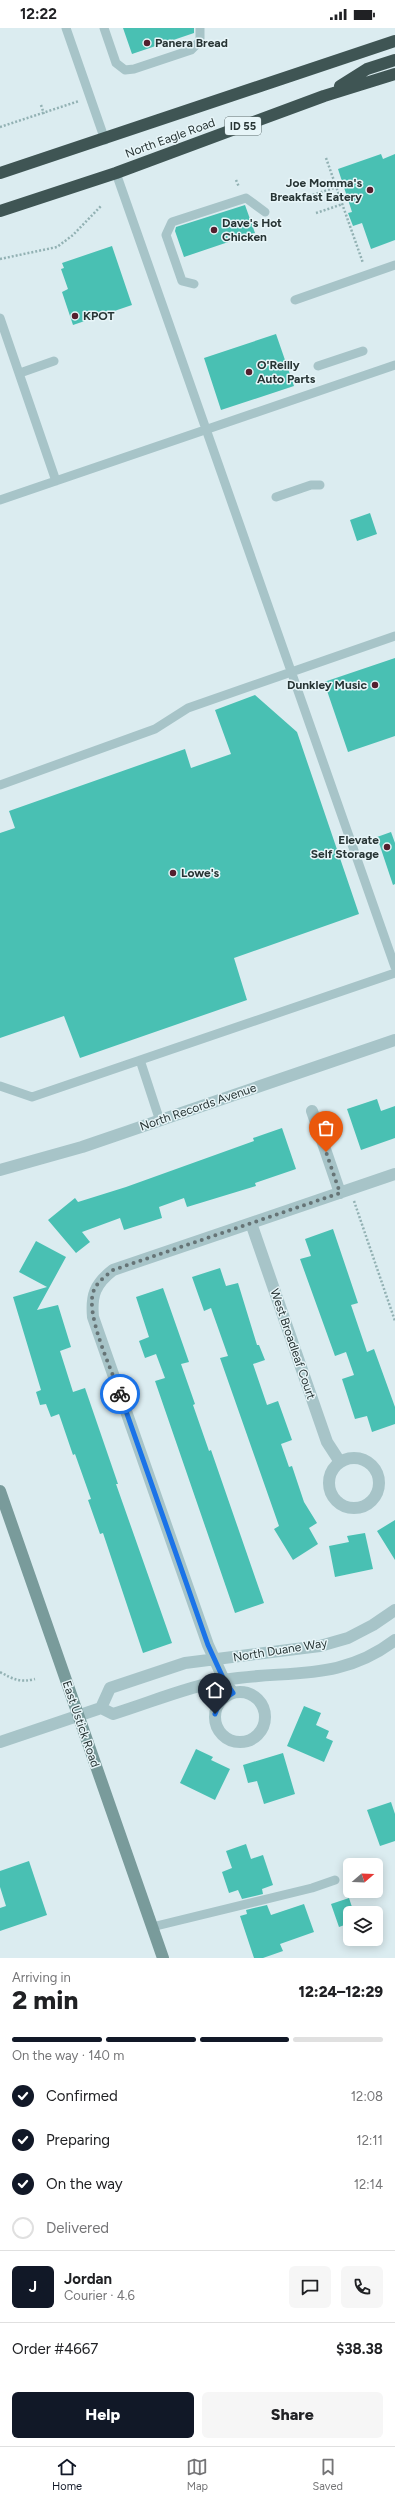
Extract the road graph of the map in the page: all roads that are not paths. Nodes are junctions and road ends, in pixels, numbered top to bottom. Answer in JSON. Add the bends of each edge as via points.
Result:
{"nodes":[{"id":1,"x":66,"y":28,"type":"edge"},
{"id":2,"x":104,"y":28,"type":"edge"},
{"id":3,"x":200,"y":28,"type":"edge"},
{"id":4,"x":395,"y":41,"type":"edge"},
{"id":5,"x":395,"y":60,"type":"edge"},
{"id":6,"x":395,"y":74,"type":"edge"},
{"id":7,"x":324,"y":96,"type":"junction"},
{"id":8,"x":105,"y":140,"type":"junction"},
{"id":9,"x":116,"y":172,"type":"junction"},
{"id":10,"x":0,"y":173,"type":"edge"},
{"id":11,"x":0,"y":211,"type":"edge"},
{"id":12,"x":265,"y":212,"type":"dead end"},
{"id":13,"x":395,"y":265,"type":"edge"},
{"id":14,"x":194,"y":284,"type":"dead end"},
{"id":15,"x":295,"y":300,"type":"dead end"},
{"id":16,"x":0,"y":318,"type":"edge"},
{"id":17,"x":363,"y":351,"type":"dead end"},
{"id":18,"x":54,"y":362,"type":"dead end"},
{"id":19,"x":395,"y":365,"type":"edge"},
{"id":20,"x":318,"y":366,"type":"dead end"},
{"id":21,"x":20,"y":373,"type":"junction"},
{"id":22,"x":207,"y":430,"type":"junction"},
{"id":23,"x":56,"y":481,"type":"junction"},
{"id":24,"x":320,"y":485,"type":"dead end"},
{"id":25,"x":276,"y":497,"type":"dead end"},
{"id":26,"x":0,"y":500,"type":"edge"},
{"id":27,"x":395,"y":636,"type":"edge"},
{"id":28,"x":292,"y":672,"type":"junction"},
{"id":29,"x":0,"y":785,"type":"edge"},
{"id":30,"x":395,"y":966,"type":"edge"},
{"id":31,"x":395,"y":973,"type":"edge"},
{"id":32,"x":395,"y":1040,"type":"edge"},
{"id":33,"x":140,"y":1060,"type":"junction"},
{"id":34,"x":0,"y":1086,"type":"edge"},
{"id":35,"x":312,"y":1111,"type":"dead end"},
{"id":36,"x":160,"y":1121,"type":"junction"},
{"id":37,"x":0,"y":1170,"type":"edge"},
{"id":38,"x":395,"y":1174,"type":"edge"},
{"id":39,"x":344,"y":1191,"type":"junction"},
{"id":40,"x":251,"y":1223,"type":"junction"},
{"id":41,"x":340,"y":1462,"type":"junction"},
{"id":42,"x":0,"y":1491,"type":"edge"},
{"id":43,"x":395,"y":1610,"type":"edge"},
{"id":44,"x":395,"y":1640,"type":"edge"},
{"id":45,"x":215,"y":1660,"type":"junction"},
{"id":46,"x":224,"y":1680,"type":"junction"},
{"id":47,"x":233,"y":1693,"type":"junction"},
{"id":48,"x":101,"y":1708,"type":"junction"},
{"id":49,"x":78,"y":1715,"type":"junction"},
{"id":50,"x":0,"y":1742,"type":"edge"},
{"id":51,"x":335,"y":1880,"type":"dead end"},
{"id":52,"x":152,"y":1927,"type":"junction"},
{"id":53,"x":162,"y":1958,"type":"edge"}],
"edges":[{"from":1,"to":8,"type":"lane"},
{"from":2,"to":3,"type":"lane","via":[[116,63],[125,70],[191,50],[200,41]]},
{"from":4,"to":8,"type":"highway","name":"North Eagle Road","number":"ID 55"},
{"from":5,"to":7,"type":"highway","via":[[367,70]]},
{"from":6,"to":7,"type":"highway","name":"North Eagle Road","number":"ID 55"},
{"from":7,"to":9,"type":"highway","name":"North Eagle Road","number":"ID 55"},
{"from":8,"to":10,"type":"highway","name":"North Eagle Road","number":"ID 55"},
{"from":9,"to":11,"type":"highway","name":"North Eagle Road","number":"ID 55"},
{"from":9,"to":22,"type":"lane"},
{"from":12,"to":14,"type":"lane","via":[[246,198],[172,222],[166,235],[182,281]]},
{"from":13,"to":15,"type":"lane"},
{"from":16,"to":21,"type":"lane"},
{"from":17,"to":20,"type":"lane"},
{"from":18,"to":21,"type":"lane"},
{"from":19,"to":22,"type":"lane"},
{"from":21,"to":23,"type":"lane"},
{"from":22,"to":23,"type":"lane"},
{"from":22,"to":28,"type":"lane"},
{"from":23,"to":26,"type":"lane"},
{"from":24,"to":25,"type":"lane","via":[[311,485]]},
{"from":27,"to":28,"type":"lane"},
{"from":28,"to":29,"type":"lane","via":[[188,708],[155,729]]},
{"from":28,"to":30,"type":"lane"},
{"from":31,"to":33,"type":"lane"},
{"from":32,"to":36,"type":"street","name":"North Records Avenue"},
{"from":33,"to":34,"type":"lane","via":[[32,1097]]},
{"from":33,"to":36,"type":"lane"},
{"from":35,"to":39,"type":"street"},
{"from":36,"to":37,"type":"street","name":"North Records Avenue","via":[[82,1147]]},
{"from":38,"to":39,"type":"street"},
{"from":39,"to":40,"type":"street"},
{"from":40,"to":41,"type":"street","name":"West Broadleaf Court","via":[[327,1442]]},
{"from":40,"to":45,"type":"street","via":[[113,1270],[94,1290],[93,1317]]},
{"from":41,"to":41,"type":"street","via":[[329,1478],[334,1497],[340,1504],[350,1508],[368,1504],[379,1488],[375,1469],[359,1458],[349,1458]]},
{"from":42,"to":49,"type":"main road","name":"East Ustick Road"},
{"from":43,"to":45,"type":"street","name":"North Duane Way","via":[[348,1638],[320,1646]]},
{"from":44,"to":46,"type":"street","name":"North Duane Way","via":[[361,1660],[332,1669],[301,1675]]},
{"from":45,"to":46,"type":"street"},
{"from":45,"to":48,"type":"street","name":"North Duane Way","via":[[185,1663],[110,1688]]},
{"from":46,"to":47,"type":"street"},
{"from":46,"to":48,"type":"street","name":"North Duane Way","via":[[114,1714]]},
{"from":47,"to":47,"type":"street","via":[[224,1697],[218,1705],[215,1714],[216,1724],[228,1739],[247,1741],[256,1736],[262,1728],[265,1719],[264,1709],[252,1694]]},
{"from":48,"to":49,"type":"street"},
{"from":49,"to":50,"type":"street"},
{"from":49,"to":52,"type":"main road","name":"East Ustick Road"},
{"from":51,"to":52,"type":"lane","via":[[305,1890]]},
{"from":52,"to":53,"type":"main road","name":"East Ustick Road"}]}
